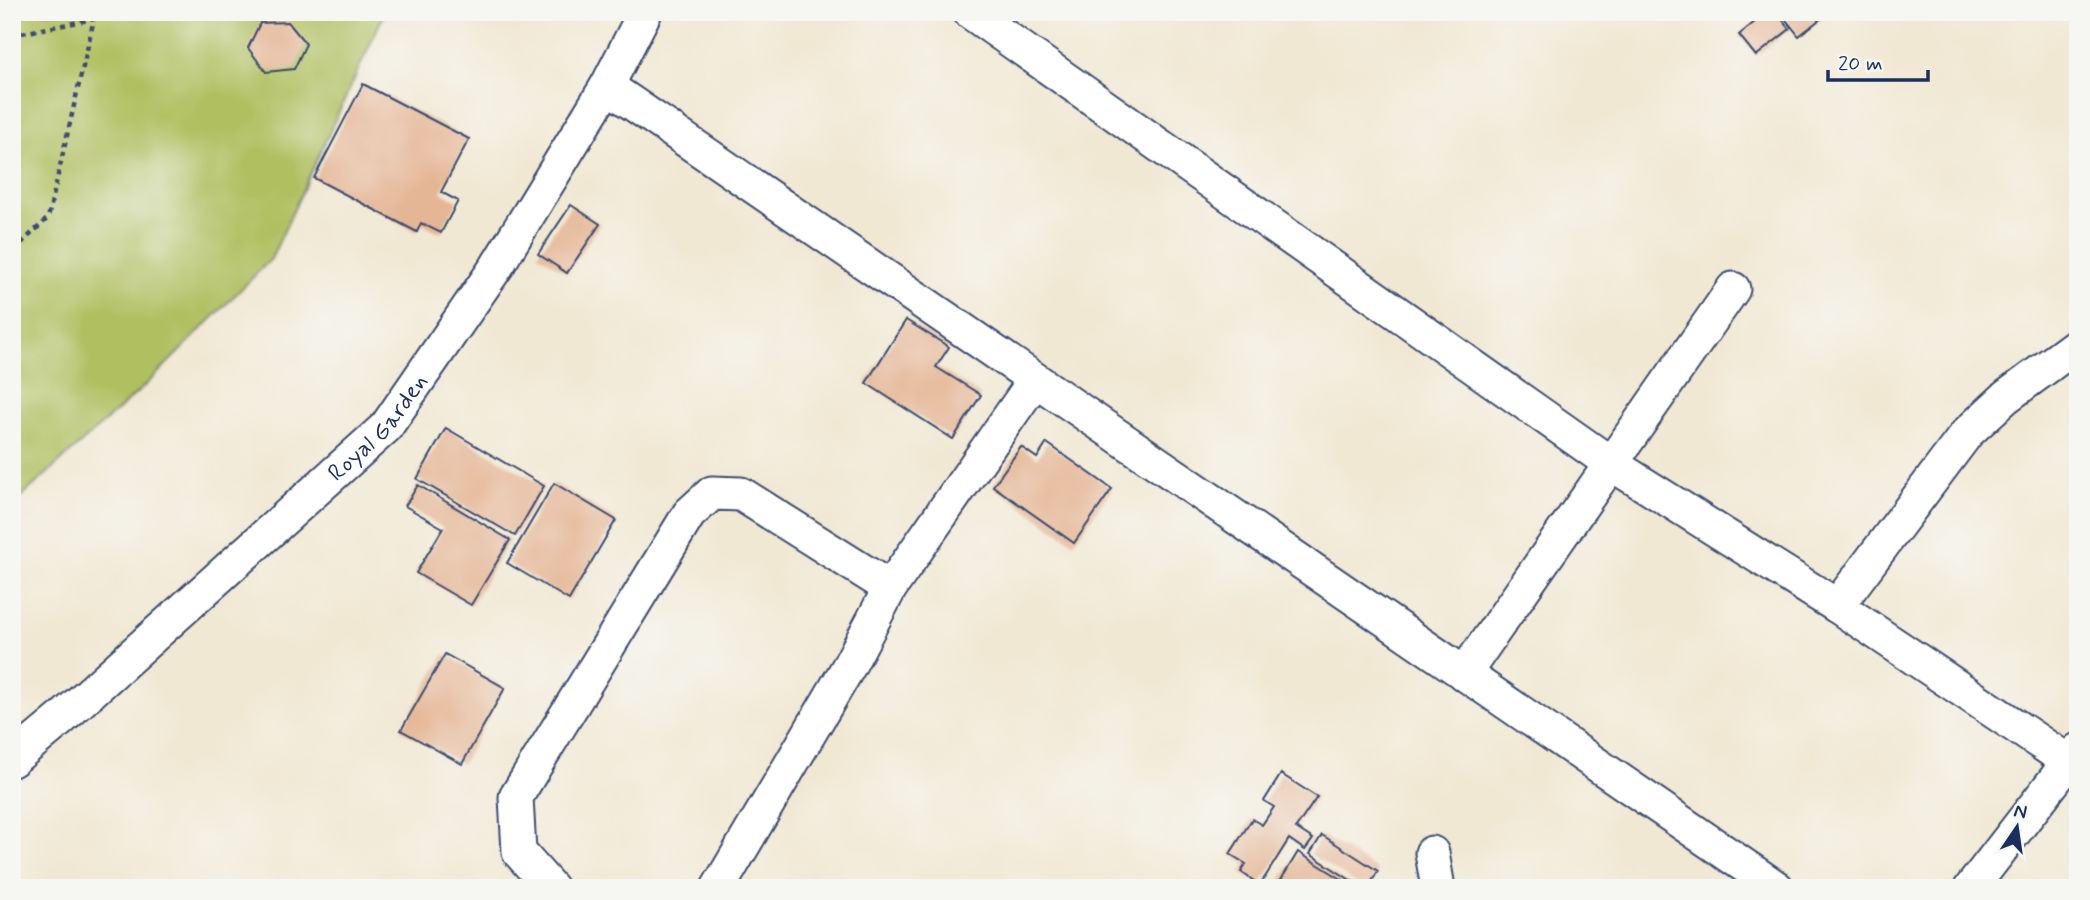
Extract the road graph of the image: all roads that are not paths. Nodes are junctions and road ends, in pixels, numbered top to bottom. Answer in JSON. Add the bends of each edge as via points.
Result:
{"nodes":[{"id":1,"x":645,"y":12,"type":"edge"},
{"id":2,"x":970,"y":12,"type":"edge"},
{"id":3,"x":607,"y":86,"type":"junction"},
{"id":4,"x":1733,"y":289,"type":"dead end"},
{"id":5,"x":2078,"y":344,"type":"edge"},
{"id":6,"x":1035,"y":380,"type":"junction"},
{"id":7,"x":1610,"y":463,"type":"junction"},
{"id":8,"x":890,"y":589,"type":"junction"},
{"id":9,"x":1837,"y":606,"type":"junction"},
{"id":10,"x":1464,"y":674,"type":"junction"},
{"id":11,"x":12,"y":760,"type":"edge"},
{"id":12,"x":2074,"y":760,"type":"edge"},
{"id":13,"x":1432,"y":853,"type":"dead end"},
{"id":14,"x":551,"y":888,"type":"edge"},
{"id":15,"x":718,"y":888,"type":"edge"},
{"id":16,"x":1438,"y":888,"type":"edge"},
{"id":17,"x":1777,"y":888,"type":"edge"},
{"id":18,"x":1971,"y":888,"type":"edge"}],
"edges":[{"from":1,"to":3,"type":"street","name":"Royal Garden"},
{"from":2,"to":7,"type":"street"},
{"from":3,"to":6,"type":"street"},
{"from":3,"to":11,"type":"street","name":"Royal Garden","via":[[498,266],[386,427]]},
{"from":4,"to":7,"type":"street"},
{"from":5,"to":9,"type":"street","via":[[2006,397],[1967,433]]},
{"from":6,"to":8,"type":"street"},
{"from":6,"to":10,"type":"street"},
{"from":7,"to":9,"type":"street"},
{"from":7,"to":10,"type":"street"},
{"from":8,"to":14,"type":"street","via":[[741,494],[712,493],[689,514],[516,797],[519,852]]},
{"from":8,"to":15,"type":"street"},
{"from":9,"to":12,"type":"street"},
{"from":10,"to":17,"type":"street"},
{"from":12,"to":18,"type":"street"},
{"from":13,"to":16,"type":"street"}]}
